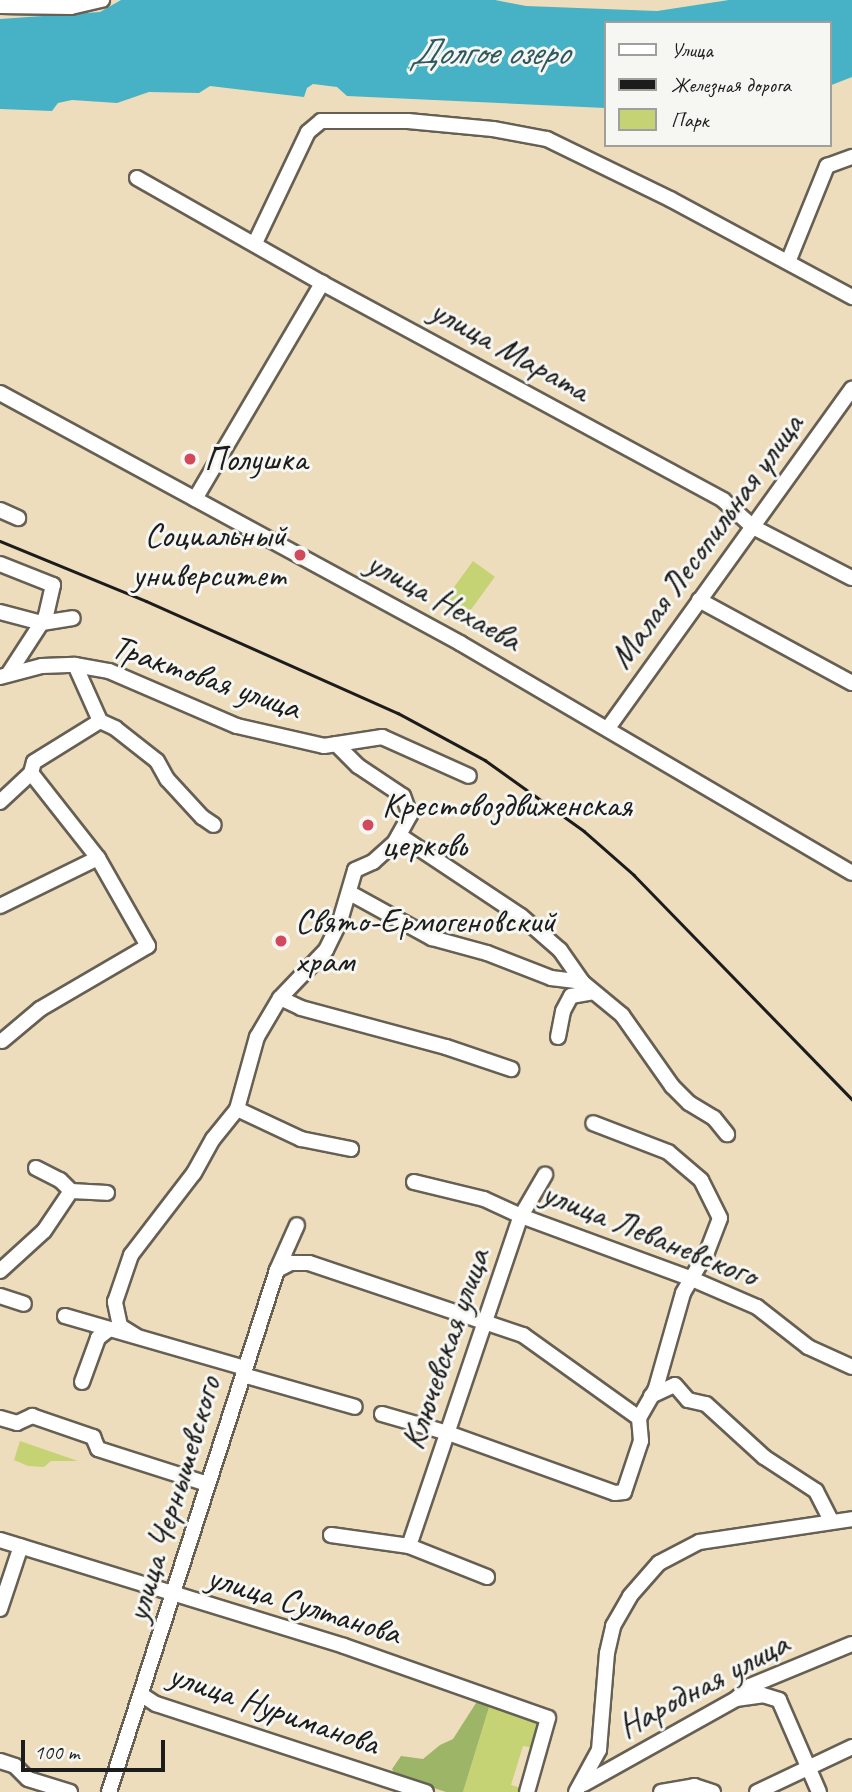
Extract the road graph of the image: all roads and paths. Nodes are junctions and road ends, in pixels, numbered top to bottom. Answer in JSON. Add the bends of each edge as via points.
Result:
{"nodes":[{"id":1,"x":102,"y":0,"type":"edge"},
{"id":2,"x":0,"y":6,"type":"edge"},
{"id":3,"x":852,"y":157,"type":"edge"},
{"id":4,"x":136,"y":178,"type":"dead end"},
{"id":5,"x":255,"y":243,"type":"junction"},
{"id":6,"x":788,"y":262,"type":"junction"},
{"id":7,"x":322,"y":283,"type":"junction"},
{"id":8,"x":852,"y":297,"type":"edge"},
{"id":9,"x":852,"y":388,"type":"edge"},
{"id":10,"x":0,"y":393,"type":"edge"},
{"id":11,"x":195,"y":499,"type":"junction"},
{"id":12,"x":0,"y":510,"type":"edge"},
{"id":13,"x":19,"y":518,"type":"dead end"},
{"id":14,"x":753,"y":527,"type":"junction"},
{"id":15,"x":0,"y":564,"type":"edge"},
{"id":16,"x":852,"y":578,"type":"edge"},
{"id":17,"x":699,"y":600,"type":"junction"},
{"id":18,"x":0,"y":612,"type":"edge"},
{"id":19,"x":72,"y":618,"type":"dead end"},
{"id":20,"x":41,"y":623,"type":"junction"},
{"id":21,"x":75,"y":665,"type":"junction"},
{"id":22,"x":4,"y":675,"type":"edge"},
{"id":23,"x":852,"y":683,"type":"edge"},
{"id":24,"x":100,"y":721,"type":"junction"},
{"id":25,"x":608,"y":728,"type":"junction"},
{"id":26,"x":336,"y":744,"type":"junction"},
{"id":27,"x":31,"y":773,"type":"junction"},
{"id":28,"x":469,"y":776,"type":"dead end"},
{"id":29,"x":0,"y":802,"type":"edge"},
{"id":30,"x":214,"y":825,"type":"dead end"},
{"id":31,"x":399,"y":835,"type":"junction"},
{"id":32,"x":98,"y":858,"type":"junction"},
{"id":33,"x":852,"y":873,"type":"edge"},
{"id":34,"x":350,"y":893,"type":"junction"},
{"id":35,"x":0,"y":906,"type":"edge"},
{"id":36,"x":582,"y":982,"type":"junction"},
{"id":37,"x":594,"y":992,"type":"junction"},
{"id":38,"x":281,"y":998,"type":"junction"},
{"id":39,"x":558,"y":1037,"type":"dead end"},
{"id":40,"x":2,"y":1041,"type":"dead end"},
{"id":41,"x":511,"y":1069,"type":"dead end"},
{"id":42,"x":237,"y":1109,"type":"junction"},
{"id":43,"x":593,"y":1123,"type":"dead end"},
{"id":44,"x":727,"y":1134,"type":"dead end"},
{"id":45,"x":351,"y":1149,"type":"dead end"},
{"id":46,"x":36,"y":1168,"type":"dead end"},
{"id":47,"x":545,"y":1175,"type":"dead end"},
{"id":48,"x":414,"y":1182,"type":"dead end"},
{"id":49,"x":71,"y":1191,"type":"junction"},
{"id":50,"x":107,"y":1193,"type":"dead end"},
{"id":51,"x":521,"y":1216,"type":"junction"},
{"id":52,"x":297,"y":1225,"type":"dead end"},
{"id":53,"x":277,"y":1270,"type":"junction"},
{"id":54,"x":0,"y":1272,"type":"edge"},
{"id":55,"x":692,"y":1279,"type":"junction"},
{"id":56,"x":0,"y":1296,"type":"edge"},
{"id":57,"x":24,"y":1304,"type":"dead end"},
{"id":58,"x":65,"y":1316,"type":"dead end"},
{"id":59,"x":486,"y":1320,"type":"junction"},
{"id":60,"x":107,"y":1331,"type":"junction"},
{"id":61,"x":136,"y":1336,"type":"junction"},
{"id":62,"x":852,"y":1367,"type":"edge"},
{"id":63,"x":244,"y":1371,"type":"junction"},
{"id":64,"x":82,"y":1382,"type":"dead end"},
{"id":65,"x":651,"y":1396,"type":"junction"},
{"id":66,"x":355,"y":1407,"type":"dead end"},
{"id":67,"x":382,"y":1414,"type":"dead end"},
{"id":68,"x":639,"y":1418,"type":"junction"},
{"id":69,"x":0,"y":1419,"type":"edge"},
{"id":70,"x":448,"y":1433,"type":"junction"},
{"id":71,"x":208,"y":1484,"type":"junction"},
{"id":72,"x":852,"y":1519,"type":"edge"},
{"id":73,"x":831,"y":1521,"type":"junction"},
{"id":74,"x":331,"y":1535,"type":"dead end"},
{"id":75,"x":0,"y":1540,"type":"edge"},
{"id":76,"x":21,"y":1546,"type":"junction"},
{"id":77,"x":409,"y":1546,"type":"junction"},
{"id":78,"x":487,"y":1577,"type":"dead end"},
{"id":79,"x":174,"y":1595,"type":"junction"},
{"id":80,"x":0,"y":1609,"type":"edge"},
{"id":81,"x":852,"y":1644,"type":"edge"},
{"id":82,"x":142,"y":1695,"type":"junction"},
{"id":83,"x":736,"y":1699,"type":"junction"},
{"id":84,"x":852,"y":1747,"type":"edge"},
{"id":85,"x":0,"y":1761,"type":"edge"},
{"id":86,"x":810,"y":1769,"type":"junction"},
{"id":87,"x":580,"y":1788,"type":"edge"},
{"id":88,"x":70,"y":1792,"type":"edge"},
{"id":89,"x":109,"y":1792,"type":"edge"},
{"id":90,"x":426,"y":1792,"type":"edge"},
{"id":91,"x":527,"y":1792,"type":"edge"},
{"id":92,"x":661,"y":1792,"type":"edge"},
{"id":93,"x":713,"y":1792,"type":"edge"},
{"id":94,"x":757,"y":1792,"type":"edge"},
{"id":95,"x":819,"y":1792,"type":"edge"}],
"edges":[{"from":1,"to":2,"type":"street","via":[[71,7]]},
{"from":3,"to":6,"type":"street","via":[[827,166]]},
{"from":4,"to":5,"type":"street","name":"улица Марата"},
{"from":5,"to":6,"type":"street","via":[[308,132],[321,121],[408,121],[547,139]]},
{"from":5,"to":7,"type":"street","name":"улица Марата"},
{"from":6,"to":8,"type":"street"},
{"from":7,"to":11,"type":"street"},
{"from":7,"to":14,"type":"street","name":"улица Марата","via":[[723,500]]},
{"from":9,"to":14,"type":"street","name":"Малая Лесопильная улица"},
{"from":10,"to":11,"type":"street","name":"улица Нехаева"},
{"from":11,"to":25,"type":"street","name":"улица Нехаева"},
{"from":12,"to":13,"type":"street"},
{"from":14,"to":16,"type":"street","name":"улица Марата"},
{"from":14,"to":17,"type":"street","name":"Малая Лесопильная улица"},
{"from":15,"to":20,"type":"street","via":[[53,585]]},
{"from":17,"to":23,"type":"street"},
{"from":17,"to":25,"type":"street","name":"Малая Лесопильная улица"},
{"from":18,"to":20,"type":"street"},
{"from":19,"to":20,"type":"street"},
{"from":20,"to":22,"type":"street"},
{"from":21,"to":22,"type":"street","name":"Трактовая улица","via":[[42,666]]},
{"from":21,"to":24,"type":"street"},
{"from":21,"to":26,"type":"street","name":"Трактовая улица","via":[[109,671],[237,726],[324,746]]},
{"from":24,"to":27,"type":"street","via":[[34,762]]},
{"from":24,"to":30,"type":"street","via":[[157,761],[167,779]]},
{"from":25,"to":33,"type":"street","name":"улица Нехаева"},
{"from":26,"to":28,"type":"street","name":"Трактовая улица","via":[[382,737]]},
{"from":26,"to":31,"type":"street","via":[[358,766],[403,796],[410,815]]},
{"from":27,"to":29,"type":"street"},
{"from":27,"to":32,"type":"street"},
{"from":31,"to":34,"type":"street","via":[[373,862],[355,870]]},
{"from":31,"to":36,"type":"street","via":[[521,916],[560,950]]},
{"from":32,"to":35,"type":"street"},
{"from":32,"to":40,"type":"street","via":[[148,946],[40,1009]]},
{"from":34,"to":36,"type":"street","via":[[432,938],[551,978]]},
{"from":34,"to":38,"type":"street","via":[[326,950]]},
{"from":36,"to":37,"type":"street"},
{"from":37,"to":39,"type":"street","via":[[571,996]]},
{"from":37,"to":44,"type":"street","via":[[622,1016],[672,1086],[714,1118]]},
{"from":38,"to":41,"type":"street","via":[[301,1008]]},
{"from":38,"to":42,"type":"street","via":[[257,1037]]},
{"from":42,"to":45,"type":"street","via":[[300,1139]]},
{"from":42,"to":61,"type":"street","via":[[131,1255],[115,1302],[120,1326]]},
{"from":43,"to":55,"type":"street","via":[[668,1152],[701,1180],[720,1218]]},
{"from":46,"to":49,"type":"street"},
{"from":47,"to":51,"type":"street","name":"Ключевская улица"},
{"from":48,"to":51,"type":"street","name":"улица Леваневского","via":[[465,1192]]},
{"from":49,"to":50,"type":"street"},
{"from":49,"to":54,"type":"street","via":[[44,1231]]},
{"from":51,"to":55,"type":"street","name":"улица Леваневского"},
{"from":51,"to":59,"type":"street","name":"Ключевская улица"},
{"from":52,"to":53,"type":"street","name":"улица Чернышевского"},
{"from":53,"to":59,"type":"street","via":[[291,1263],[309,1263]]},
{"from":53,"to":63,"type":"street","name":"улица Чернышевского"},
{"from":55,"to":62,"type":"street","name":"улица Леваневского","via":[[757,1307],[808,1348]]},
{"from":55,"to":65,"type":"street","via":[[683,1293]]},
{"from":56,"to":57,"type":"street"},
{"from":58,"to":60,"type":"street"},
{"from":59,"to":68,"type":"street","via":[[523,1335]]},
{"from":59,"to":70,"type":"street","name":"Ключевская улица"},
{"from":60,"to":61,"type":"street"},
{"from":60,"to":64,"type":"street","via":[[98,1338]]},
{"from":61,"to":63,"type":"street"},
{"from":63,"to":66,"type":"street"},
{"from":63,"to":71,"type":"street","name":"улица Чернышевского"},
{"from":65,"to":68,"type":"street"},
{"from":65,"to":73,"type":"street","via":[[675,1385],[688,1400],[706,1404],[764,1457],[816,1491]]},
{"from":67,"to":70,"type":"street"},
{"from":68,"to":70,"type":"street","via":[[641,1441],[624,1492],[615,1493]]},
{"from":69,"to":71,"type":"street","via":[[17,1423],[32,1416],[93,1437],[98,1450]]},
{"from":70,"to":77,"type":"street","name":"Ключевская улица"},
{"from":71,"to":79,"type":"street","name":"улица Чернышевского"},
{"from":72,"to":73,"type":"street"},
{"from":73,"to":87,"type":"street","via":[[698,1542],[659,1563],[630,1596],[613,1626],[599,1750]]},
{"from":74,"to":77,"type":"street"},
{"from":75,"to":76,"type":"street","name":"улица Султанова"},
{"from":76,"to":79,"type":"street","name":"улица Султанова"},
{"from":76,"to":80,"type":"street"},
{"from":77,"to":78,"type":"street"},
{"from":79,"to":82,"type":"street","name":"улица Чернышевского"},
{"from":79,"to":91,"type":"street","name":"улица Султанова","via":[[344,1646],[548,1718]]},
{"from":81,"to":83,"type":"street","name":"Народная улица","via":[[750,1686]]},
{"from":82,"to":89,"type":"street","name":"улица Чернышевского"},
{"from":82,"to":90,"type":"street","name":"улица Нуриманова","via":[[156,1704]]},
{"from":83,"to":86,"type":"street","via":[[763,1695],[779,1700]]},
{"from":83,"to":87,"type":"street","name":"Народная улица"},
{"from":84,"to":86,"type":"street"},
{"from":85,"to":88,"type":"street","via":[[15,1766],[28,1779]]},
{"from":86,"to":94,"type":"street"},
{"from":86,"to":95,"type":"street"},
{"from":92,"to":93,"type":"street","via":[[694,1786]]}]}
